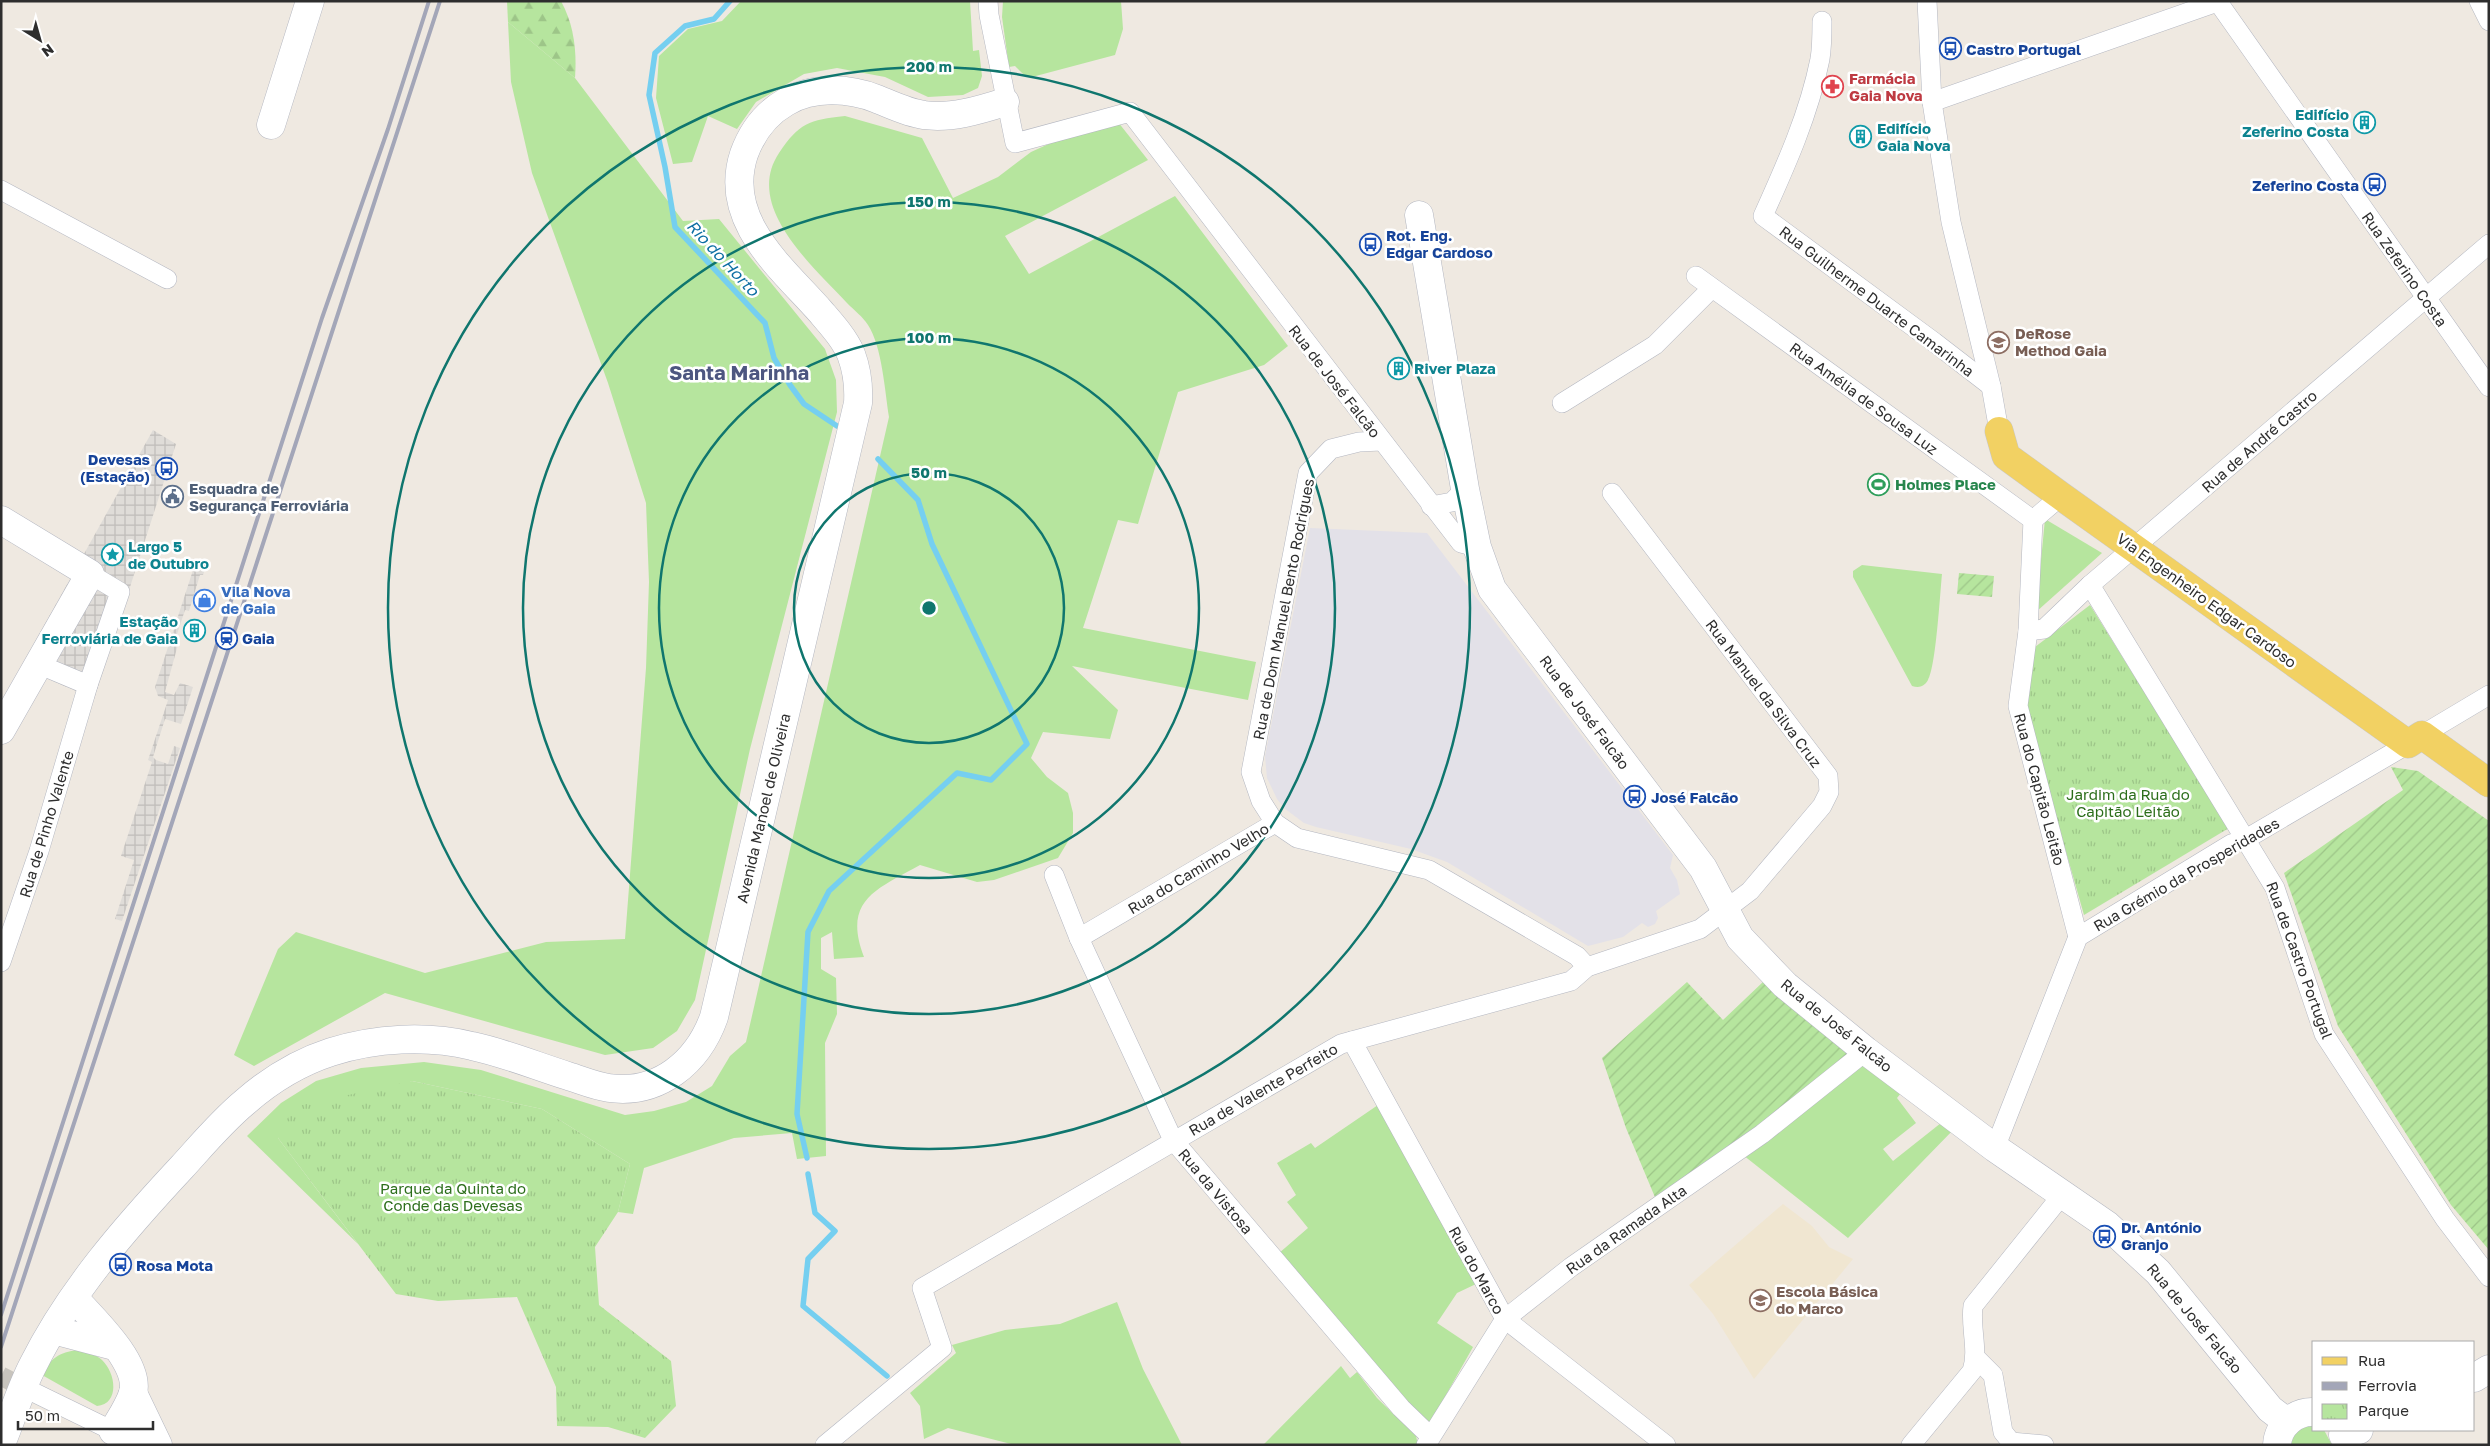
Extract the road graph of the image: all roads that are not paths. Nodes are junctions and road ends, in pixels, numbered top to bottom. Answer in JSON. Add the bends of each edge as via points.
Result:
{"nodes":[{"id":1,"x":310,"y":1,"type":"edge"},
{"id":2,"x":988,"y":1,"type":"edge"},
{"id":3,"x":1928,"y":1,"type":"edge"},
{"id":4,"x":2219,"y":2,"type":"edge"},
{"id":5,"x":1822,"y":21,"type":"dead end"},
{"id":6,"x":1005,"y":102,"type":"junction"},
{"id":7,"x":1932,"y":102,"type":"junction"},
{"id":8,"x":271,"y":125,"type":"dead end"},
{"id":9,"x":1,"y":190,"type":"edge"},
{"id":10,"x":1419,"y":216,"type":"dead end"},
{"id":11,"x":2489,"y":244,"type":"edge"},
{"id":12,"x":1696,"y":276,"type":"dead end"},
{"id":13,"x":167,"y":279,"type":"dead end"},
{"id":14,"x":1712,"y":288,"type":"junction"},
{"id":15,"x":2425,"y":297,"type":"junction"},
{"id":16,"x":1991,"y":386,"type":"junction"},
{"id":17,"x":2489,"y":387,"type":"edge"},
{"id":18,"x":1562,"y":403,"type":"dead end"},
{"id":19,"x":1381,"y":441,"type":"junction"},
{"id":20,"x":2003,"y":444,"type":"joint"},
{"id":21,"x":1465,"y":489,"type":"junction"},
{"id":22,"x":1612,"y":493,"type":"dead end"},
{"id":23,"x":2061,"y":496,"type":"junction"},
{"id":24,"x":1431,"y":506,"type":"junction"},
{"id":25,"x":1,"y":520,"type":"edge"},
{"id":26,"x":2034,"y":520,"type":"junction"},
{"id":27,"x":1477,"y":547,"type":"junction"},
{"id":28,"x":2135,"y":548,"type":"junction"},
{"id":29,"x":90,"y":574,"type":"junction"},
{"id":30,"x":2090,"y":585,"type":"junction"},
{"id":31,"x":2028,"y":631,"type":"junction"},
{"id":32,"x":38,"y":664,"type":"junction"},
{"id":33,"x":88,"y":685,"type":"junction"},
{"id":34,"x":2489,"y":695,"type":"edge"},
{"id":35,"x":1,"y":730,"type":"edge"},
{"id":36,"x":2415,"y":740,"type":"junction"},
{"id":37,"x":2489,"y":783,"type":"edge"},
{"id":38,"x":1275,"y":823,"type":"junction"},
{"id":39,"x":2246,"y":839,"type":"junction"},
{"id":40,"x":1054,"y":875,"type":"dead end"},
{"id":41,"x":1724,"y":911,"type":"junction"},
{"id":42,"x":2081,"y":936,"type":"junction"},
{"id":43,"x":1079,"y":938,"type":"junction"},
{"id":44,"x":1,"y":962,"type":"edge"},
{"id":45,"x":1586,"y":967,"type":"junction"},
{"id":46,"x":1352,"y":1041,"type":"junction"},
{"id":47,"x":1866,"y":1051,"type":"junction"},
{"id":48,"x":1173,"y":1140,"type":"junction"},
{"id":49,"x":1996,"y":1148,"type":"junction"},
{"id":50,"x":2062,"y":1195,"type":"junction"},
{"id":51,"x":2489,"y":1277,"type":"edge"},
{"id":52,"x":74,"y":1298,"type":"junction"},
{"id":53,"x":1505,"y":1319,"type":"junction"},
{"id":54,"x":53,"y":1330,"type":"junction"},
{"id":55,"x":114,"y":1346,"type":"junction"},
{"id":56,"x":1976,"y":1358,"type":"junction"},
{"id":57,"x":2489,"y":1369,"type":"edge"},
{"id":58,"x":2475,"y":1377,"type":"edge"},
{"id":59,"x":33,"y":1392,"type":"tunnel mouth"},
{"id":60,"x":133,"y":1393,"type":"junction"},
{"id":61,"x":2312,"y":1412,"type":"edge"},
{"id":62,"x":113,"y":1430,"type":"junction"},
{"id":63,"x":2282,"y":1433,"type":"edge"},
{"id":64,"x":1428,"y":1440,"type":"edge"},
{"id":65,"x":1,"y":1444,"type":"edge"},
{"id":66,"x":2044,"y":1444,"type":"edge"},
{"id":67,"x":144,"y":1445,"type":"edge"},
{"id":68,"x":158,"y":1445,"type":"edge"},
{"id":69,"x":825,"y":1445,"type":"edge"},
{"id":70,"x":1666,"y":1445,"type":"edge"},
{"id":71,"x":1911,"y":1445,"type":"edge"}],
"edges":[{"from":1,"to":8,"type":"main road"},
{"from":2,"to":6,"type":"street"},
{"from":3,"to":7,"type":"street"},
{"from":4,"to":7,"type":"street"},
{"from":4,"to":15,"type":"street","name":"Rua Zeferino Costa"},
{"from":5,"to":16,"type":"street","name":"Rua Guilherme Duarte Camarinha","via":[[1820,58],[1810,100],[1796,142],[1763,216]]},
{"from":6,"to":19,"type":"street","name":"Rua de José Falcão","via":[[1015,143],[1130,112]]},
{"from":6,"to":52,"type":"main road","name":"Avenida Manoel de Oliveira","via":[[935,116],[908,111],[848,91],[817,92],[786,102],[773,111],[753,132],[743,159],[739,190],[746,220],[761,244],[843,339],[855,366],[858,402],[714,1017],[696,1053],[682,1068],[664,1079],[618,1089],[595,1085],[459,1043],[426,1040],[384,1042],[318,1057],[292,1069],[244,1102],[136,1218]]},
{"from":7,"to":16,"type":"street","via":[[1951,222]]},
{"from":9,"to":13,"type":"street"},
{"from":10,"to":21,"type":"main road"},
{"from":11,"to":15,"type":"street","name":"Rua de André Castro"},
{"from":12,"to":14,"type":"street","name":"Rua Amélia de Sousa Luz"},
{"from":14,"to":18,"type":"street","via":[[1655,345]]},
{"from":14,"to":26,"type":"street","name":"Rua Amélia de Sousa Luz"},
{"from":15,"to":17,"type":"street","name":"Rua Zeferino Costa"},
{"from":15,"to":28,"type":"street","name":"Rua de André Castro"},
{"from":16,"to":20,"type":"street"},
{"from":19,"to":24,"type":"street","name":"Rua de José Falcão"},
{"from":19,"to":38,"type":"street","name":"Rua de Dom Manuel Bento Rodrigues","via":[[1331,449],[1308,473],[1251,772],[1261,801]]},
{"from":20,"to":23,"type":"main road","name":"Via Engenheiro Edgar Cardoso"},
{"from":21,"to":24,"type":"street","via":[[1452,502]]},
{"from":21,"to":27,"type":"main road"},
{"from":22,"to":41,"type":"street","name":"Rua Manuel da Silva Cruz","via":[[1828,776],[1829,792],[1822,806],[1750,891]]},
{"from":23,"to":26,"type":"street"},
{"from":23,"to":28,"type":"main road","name":"Via Engenheiro Edgar Cardoso"},
{"from":24,"to":27,"type":"street","name":"Rua de José Falcão","via":[[1461,543]]},
{"from":25,"to":29,"type":"main road"},
{"from":26,"to":31,"type":"street","name":"Rua do Capitão Leitão"},
{"from":27,"to":41,"type":"main road","name":"Rua de José Falcão","via":[[1492,588],[1703,868]]},
{"from":28,"to":30,"type":"street","name":"Rua de André Castro"},
{"from":28,"to":36,"type":"main road","name":"Via Engenheiro Edgar Cardoso"},
{"from":29,"to":32,"type":"main road"},
{"from":29,"to":33,"type":"street","via":[[120,592]]},
{"from":30,"to":31,"type":"street","name":"Rua de André Castro","via":[[2044,629]]},
{"from":30,"to":39,"type":"street","name":"Rua de Castro Portugal"},
{"from":31,"to":42,"type":"street","name":"Rua do Capitão Leitão","via":[[2018,706]]},
{"from":32,"to":33,"type":"street"},
{"from":32,"to":35,"type":"main road"},
{"from":33,"to":44,"type":"street","name":"Rua de Pinho Valente","via":[[39,851]]},
{"from":34,"to":36,"type":"street","name":"Rua Grémio da Prosperidades"},
{"from":36,"to":37,"type":"main road","name":"Via Engenheiro Edgar Cardoso"},
{"from":36,"to":39,"type":"street","name":"Rua Grémio da Prosperidades"},
{"from":38,"to":43,"type":"street","name":"Rua do Caminho Velho"},
{"from":38,"to":45,"type":"street","name":"Rua do Caminho Velho","via":[[1297,838],[1429,870],[1577,956]]},
{"from":39,"to":42,"type":"street","name":"Rua Grémio da Prosperidades","via":[[2231,844]]},
{"from":39,"to":51,"type":"street","name":"Rua de Castro Portugal","via":[[2275,888],[2324,1034],[2445,1219]]},
{"from":40,"to":43,"type":"street","name":"Rua da Vistosa"},
{"from":41,"to":45,"type":"street","name":"Rua de Valente Perfeito","via":[[1700,929]]},
{"from":41,"to":47,"type":"main road","name":"Rua de José Falcão","via":[[1740,938],[1785,985]]},
{"from":42,"to":49,"type":"street","name":"Rua Grémio da Prosperidades"},
{"from":43,"to":48,"type":"street","name":"Rua da Vistosa"},
{"from":45,"to":46,"type":"street","name":"Rua de Valente Perfeito","via":[[1571,981]]},
{"from":46,"to":48,"type":"street","name":"Rua de Valente Perfeito","via":[[1341,1044]]},
{"from":46,"to":53,"type":"street","name":"Rua do Marco"},
{"from":47,"to":49,"type":"main road","name":"Rua de José Falcão"},
{"from":47,"to":53,"type":"street","name":"Rua da Ramada Alta","via":[[1762,1134],[1571,1267]]},
{"from":48,"to":64,"type":"street","name":"Rua da Vistosa"},
{"from":48,"to":69,"type":"street","name":"Rua de Valente Perfeito","via":[[922,1288],[942,1348]]},
{"from":49,"to":50,"type":"main road","name":"Rua de José Falcão"},
{"from":50,"to":56,"type":"street","via":[[1973,1306],[1971,1321]]},
{"from":50,"to":63,"type":"main road","name":"Rua de José Falcão","via":[[2107,1225],[2158,1272],[2270,1408]]},
{"from":52,"to":54,"type":"main road","name":"Avenida Manoel de Oliveira"},
{"from":52,"to":55,"type":"main road"},
{"from":53,"to":64,"type":"street","name":"Rua da Ramada Alta"},
{"from":53,"to":70,"type":"street","name":"Rua do Marco"},
{"from":54,"to":55,"type":"main road"},
{"from":54,"to":65,"type":"main road","name":"Avenida Manoel de Oliveira","via":[[32,1366]]},
{"from":55,"to":60,"type":"main road","via":[[130,1368]]},
{"from":56,"to":66,"type":"street","via":[[1993,1375],[2003,1432],[2011,1442]]},
{"from":56,"to":71,"type":"street","via":[[1972,1371]]},
{"from":57,"to":58,"type":"main road"},
{"from":59,"to":62,"type":"street"},
{"from":60,"to":62,"type":"main road"},
{"from":60,"to":68,"type":"main road"},
{"from":61,"to":63,"type":"main road","via":[[2296,1415]]},
{"from":62,"to":67,"type":"main road"}]}
